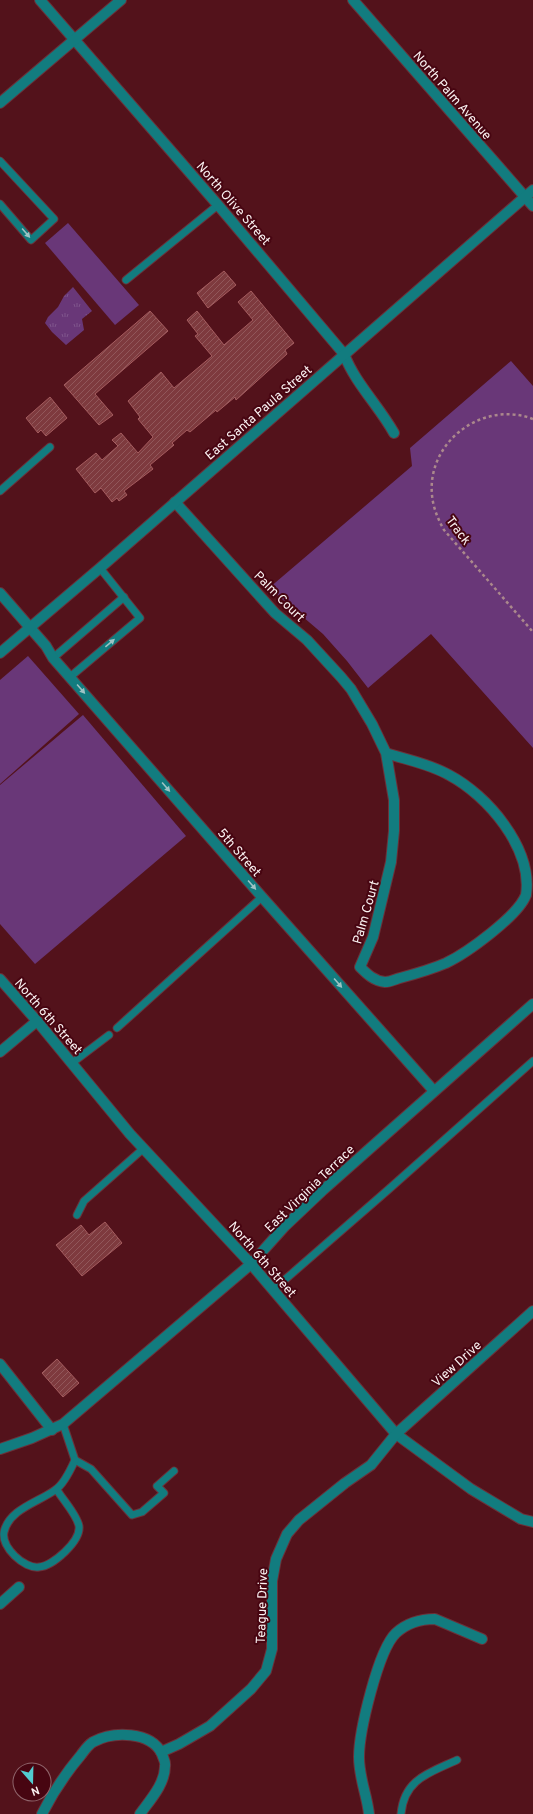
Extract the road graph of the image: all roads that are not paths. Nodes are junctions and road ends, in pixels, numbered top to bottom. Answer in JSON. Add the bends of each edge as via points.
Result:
{"nodes":[{"id":1,"x":40,"y":0,"type":"edge"},
{"id":2,"x":121,"y":0,"type":"edge"},
{"id":3,"x":353,"y":0,"type":"edge"},
{"id":4,"x":74,"y":39,"type":"junction"},
{"id":5,"x":0,"y":103,"type":"edge"},
{"id":6,"x":0,"y":161,"type":"edge"},
{"id":7,"x":533,"y":190,"type":"edge"},
{"id":8,"x":525,"y":197,"type":"junction"},
{"id":9,"x":0,"y":204,"type":"edge"},
{"id":10,"x":218,"y":204,"type":"junction"},
{"id":11,"x":533,"y":206,"type":"edge"},
{"id":12,"x":126,"y":280,"type":"dead end"},
{"id":13,"x":344,"y":354,"type":"junction"},
{"id":14,"x":394,"y":433,"type":"dead end"},
{"id":15,"x":50,"y":447,"type":"dead end"},
{"id":16,"x":0,"y":491,"type":"edge"},
{"id":17,"x":175,"y":502,"type":"junction"},
{"id":18,"x":100,"y":568,"type":"junction"},
{"id":19,"x":0,"y":593,"type":"edge"},
{"id":20,"x":124,"y":597,"type":"junction"},
{"id":21,"x":30,"y":626,"type":"junction"},
{"id":22,"x":0,"y":653,"type":"edge"},
{"id":23,"x":53,"y":658,"type":"junction"},
{"id":24,"x":70,"y":677,"type":"junction"},
{"id":25,"x":386,"y":753,"type":"junction"},
{"id":26,"x":531,"y":865,"type":"edge"},
{"id":27,"x":262,"y":897,"type":"junction"},
{"id":28,"x":0,"y":979,"type":"edge"},
{"id":29,"x":533,"y":1004,"type":"edge"},
{"id":30,"x":37,"y":1021,"type":"junction"},
{"id":31,"x":117,"y":1028,"type":"dead end"},
{"id":32,"x":109,"y":1034,"type":"dead end"},
{"id":33,"x":0,"y":1052,"type":"edge"},
{"id":34,"x":533,"y":1061,"type":"edge"},
{"id":35,"x":72,"y":1063,"type":"junction"},
{"id":36,"x":434,"y":1091,"type":"junction"},
{"id":37,"x":144,"y":1148,"type":"junction"},
{"id":38,"x":77,"y":1215,"type":"dead end"},
{"id":39,"x":251,"y":1264,"type":"junction"},
{"id":40,"x":273,"y":1290,"type":"junction"},
{"id":41,"x":533,"y":1311,"type":"edge"},
{"id":42,"x":0,"y":1364,"type":"edge"},
{"id":43,"x":63,"y":1424,"type":"junction"},
{"id":44,"x":52,"y":1430,"type":"junction"},
{"id":45,"x":396,"y":1434,"type":"junction"},
{"id":46,"x":0,"y":1448,"type":"edge"},
{"id":47,"x":74,"y":1460,"type":"junction"},
{"id":48,"x":174,"y":1471,"type":"dead end"},
{"id":49,"x":57,"y":1490,"type":"junction"},
{"id":50,"x":533,"y":1522,"type":"edge"},
{"id":51,"x":19,"y":1587,"type":"dead end"},
{"id":52,"x":0,"y":1604,"type":"edge"},
{"id":53,"x":482,"y":1639,"type":"dead end"},
{"id":54,"x":161,"y":1752,"type":"junction"},
{"id":55,"x":456,"y":1760,"type":"dead end"},
{"id":56,"x":42,"y":1814,"type":"edge"},
{"id":57,"x":140,"y":1814,"type":"edge"},
{"id":58,"x":369,"y":1814,"type":"edge"},
{"id":59,"x":401,"y":1814,"type":"edge"}],
"edges":[{"from":1,"to":4,"type":"street","name":"North Olive Street"},
{"from":2,"to":4,"type":"street"},
{"from":3,"to":8,"type":"street","name":"North Palm Avenue"},
{"from":4,"to":5,"type":"street"},
{"from":4,"to":10,"type":"street","name":"North Olive Street"},
{"from":9,"to":6,"type":"lane","one_way":true,"via":[[31,240],[54,219]]},
{"from":7,"to":8,"type":"street","name":"East Santa Paula Street"},
{"from":8,"to":11,"type":"street","name":"North Palm Avenue"},
{"from":8,"to":13,"type":"street","name":"East Santa Paula Street"},
{"from":10,"to":12,"type":"lane"},
{"from":10,"to":13,"type":"street","name":"North Olive Street"},
{"from":13,"to":14,"type":"street","name":"North Olive Street","via":[[350,370],[384,415]]},
{"from":13,"to":17,"type":"street","name":"East Santa Paula Street"},
{"from":15,"to":16,"type":"lane"},
{"from":17,"to":18,"type":"street","name":"East Santa Paula Street"},
{"from":17,"to":25,"type":"street","name":"Palm Court","via":[[275,614],[307,640],[340,677],[372,724]]},
{"from":18,"to":20,"type":"lane"},
{"from":18,"to":21,"type":"street","name":"East Santa Paula Street"},
{"from":19,"to":21,"type":"street","name":"5th Street"},
{"from":20,"to":23,"type":"lane"},
{"from":24,"to":20,"type":"lane","one_way":true,"via":[[140,618]]},
{"from":21,"to":22,"type":"street","name":"East Santa Paula Street"},
{"from":21,"to":23,"type":"street","name":"5th Street"},
{"from":23,"to":24,"type":"street","name":"5th Street"},
{"from":24,"to":27,"type":"street","name":"5th Street","one_way":true},
{"from":25,"to":26,"type":"street","name":"Palm Court","via":[[449,774],[486,800],[510,828]]},
{"from":25,"to":26,"type":"street","name":"Palm Court","via":[[394,800],[392,862],[374,937],[360,967],[368,976],[385,982],[446,963],[492,932],[523,902],[530,882]]},
{"from":27,"to":31,"type":"lane"},
{"from":27,"to":36,"type":"street","name":"5th Street","one_way":true},
{"from":28,"to":30,"type":"street","name":"North 6th Street"},
{"from":29,"to":36,"type":"street","name":"East Virginia Terrace"},
{"from":30,"to":33,"type":"street"},
{"from":30,"to":35,"type":"street","name":"North 6th Street"},
{"from":32,"to":35,"type":"lane"},
{"from":34,"to":40,"type":"lane"},
{"from":35,"to":37,"type":"street","name":"North 6th Street"},
{"from":36,"to":39,"type":"street","name":"East Virginia Terrace","via":[[285,1226]]},
{"from":37,"to":38,"type":"lane","via":[[84,1201]]},
{"from":37,"to":39,"type":"street","name":"North 6th Street"},
{"from":39,"to":40,"type":"street","name":"North 6th Street"},
{"from":39,"to":43,"type":"street","name":"East Virginia Terrace"},
{"from":40,"to":45,"type":"street","name":"North 6th Street"},
{"from":41,"to":45,"type":"street","name":"View Drive"},
{"from":42,"to":44,"type":"street"},
{"from":43,"to":44,"type":"street","name":"East Virginia Terrace"},
{"from":43,"to":47,"type":"lane"},
{"from":44,"to":46,"type":"street","name":"East Virginia Terrace"},
{"from":45,"to":50,"type":"street","name":"North 6th Street","via":[[471,1489],[521,1519]]},
{"from":45,"to":54,"type":"street","name":"Teague Drive","via":[[371,1465],[345,1482],[299,1520],[287,1534],[276,1559],[272,1581],[272,1649],[270,1661],[260,1681],[210,1726]]},
{"from":47,"to":48,"type":"lane","via":[[91,1469],[132,1515],[142,1512],[164,1493],[157,1486]]},
{"from":47,"to":49,"type":"lane"},
{"from":49,"to":49,"type":"lane","via":[[24,1508],[6,1526],[4,1540],[10,1550],[29,1566],[38,1568],[48,1564],[76,1540],[79,1532],[77,1520]]},
{"from":51,"to":52,"type":"street"},
{"from":53,"to":58,"type":"street","via":[[435,1619],[427,1619],[408,1624],[390,1642],[376,1678],[360,1742],[360,1771]]},
{"from":54,"to":56,"type":"street","via":[[146,1739],[134,1736],[103,1738],[92,1742],[65,1773]]},
{"from":54,"to":57,"type":"street","via":[[165,1766],[162,1779]]},
{"from":55,"to":59,"type":"lane","via":[[414,1782],[406,1793]]}]}
